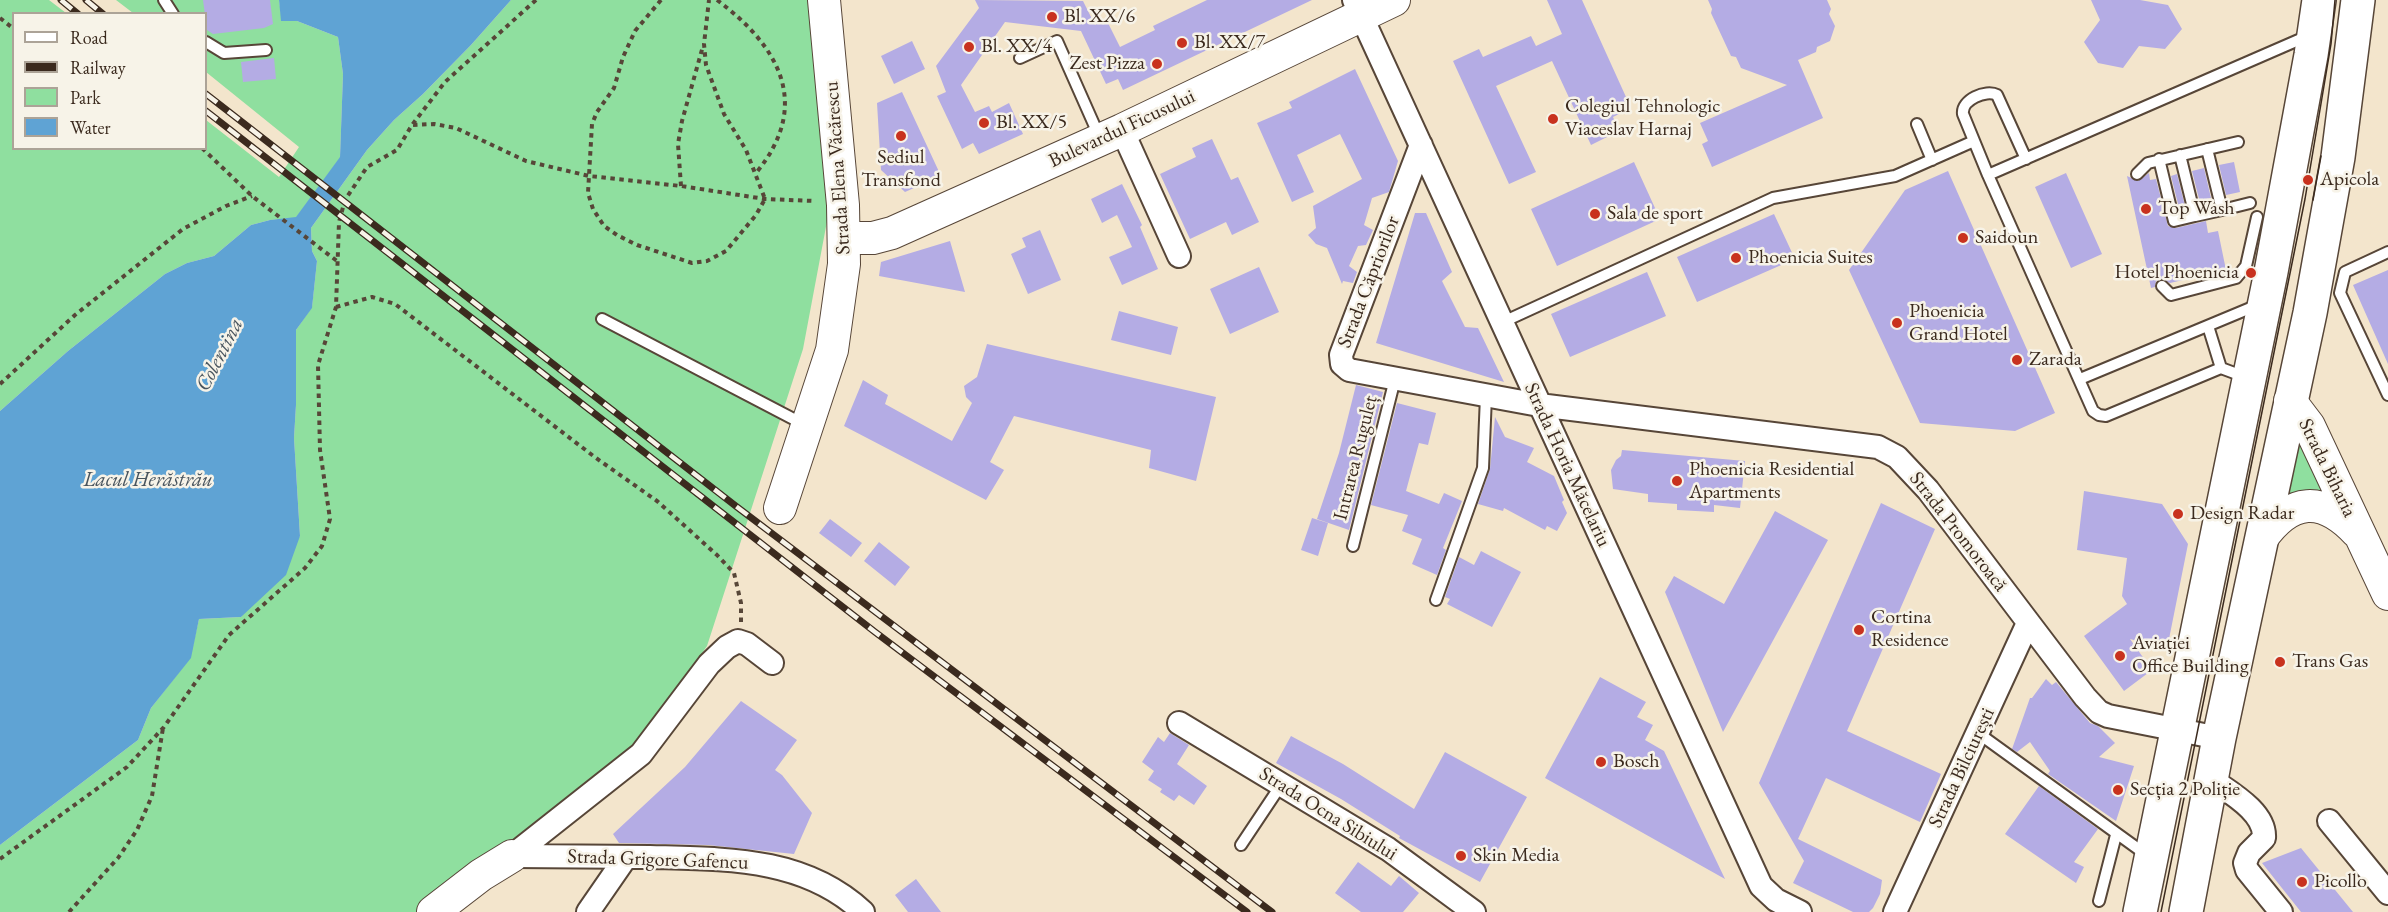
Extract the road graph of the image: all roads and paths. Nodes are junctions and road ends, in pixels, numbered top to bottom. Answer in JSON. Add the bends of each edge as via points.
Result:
{"nodes":[{"id":1,"x":536,"y":0,"type":"edge"},
{"id":2,"x":661,"y":0,"type":"edge"},
{"id":3,"x":709,"y":0,"type":"edge"},
{"id":4,"x":717,"y":0,"type":"edge"},
{"id":5,"x":824,"y":0,"type":"edge"},
{"id":6,"x":1394,"y":0,"type":"edge"},
{"id":7,"x":2319,"y":0,"type":"edge"},
{"id":8,"x":2358,"y":0,"type":"edge"},
{"id":9,"x":1358,"y":8,"type":"edge"},
{"id":10,"x":0,"y":18,"type":"edge"},
{"id":11,"x":12,"y":28,"type":"edge"},
{"id":12,"x":2315,"y":33,"type":"junction"},
{"id":13,"x":207,"y":43,"type":"edge"},
{"id":14,"x":704,"y":44,"type":"junction"},
{"id":15,"x":266,"y":50,"type":"dead end"},
{"id":16,"x":1020,"y":58,"type":"dead end"},
{"id":17,"x":1917,"y":124,"type":"dead end"},
{"id":18,"x":412,"y":125,"type":"junction"},
{"id":19,"x":1111,"y":135,"type":"junction"},
{"id":20,"x":1974,"y":141,"type":"junction"},
{"id":21,"x":2238,"y":142,"type":"dead end"},
{"id":22,"x":1421,"y":145,"type":"junction"},
{"id":23,"x":2207,"y":149,"type":"junction"},
{"id":24,"x":204,"y":150,"type":"edge"},
{"id":25,"x":2180,"y":155,"type":"junction"},
{"id":26,"x":2026,"y":159,"type":"junction"},
{"id":27,"x":2159,"y":159,"type":"junction"},
{"id":28,"x":1932,"y":160,"type":"junction"},
{"id":29,"x":756,"y":173,"type":"junction"},
{"id":30,"x":2137,"y":174,"type":"dead end"},
{"id":31,"x":589,"y":176,"type":"junction"},
{"id":32,"x":1988,"y":176,"type":"junction"},
{"id":33,"x":681,"y":186,"type":"junction"},
{"id":34,"x":252,"y":196,"type":"junction"},
{"id":35,"x":765,"y":199,"type":"junction"},
{"id":36,"x":815,"y":201,"type":"dead end"},
{"id":37,"x":2250,"y":203,"type":"dead end"},
{"id":38,"x":2222,"y":210,"type":"junction"},
{"id":39,"x":2195,"y":216,"type":"junction"},
{"id":40,"x":2257,"y":217,"type":"dead end"},
{"id":41,"x":845,"y":238,"type":"junction"},
{"id":42,"x":2388,"y":252,"type":"edge"},
{"id":43,"x":1179,"y":256,"type":"dead end"},
{"id":44,"x":338,"y":261,"type":"junction"},
{"id":45,"x":2162,"y":285,"type":"dead end"},
{"id":46,"x":2265,"y":302,"type":"junction"},
{"id":47,"x":336,"y":308,"type":"junction"},
{"id":48,"x":602,"y":319,"type":"dead end"},
{"id":49,"x":1503,"y":322,"type":"junction"},
{"id":50,"x":2208,"y":326,"type":"junction"},
{"id":51,"x":2235,"y":373,"type":"junction"},
{"id":52,"x":1395,"y":379,"type":"junction"},
{"id":53,"x":2080,"y":379,"type":"junction"},
{"id":54,"x":0,"y":384,"type":"edge"},
{"id":55,"x":2388,"y":395,"type":"edge"},
{"id":56,"x":1486,"y":396,"type":"junction"},
{"id":57,"x":2290,"y":401,"type":"junction"},
{"id":58,"x":1539,"y":405,"type":"junction"},
{"id":59,"x":807,"y":426,"type":"junction"},
{"id":60,"x":780,"y":508,"type":"dead end"},
{"id":61,"x":2361,"y":537,"type":"junction"},
{"id":62,"x":2262,"y":538,"type":"junction"},
{"id":63,"x":1353,"y":546,"type":"dead end"},
{"id":64,"x":2388,"y":594,"type":"edge"},
{"id":65,"x":1436,"y":600,"type":"dead end"},
{"id":66,"x":2028,"y":623,"type":"junction"},
{"id":67,"x":738,"y":641,"type":"junction"},
{"id":68,"x":772,"y":663,"type":"dead end"},
{"id":69,"x":1179,"y":723,"type":"dead end"},
{"id":70,"x":164,"y":727,"type":"junction"},
{"id":71,"x":2176,"y":729,"type":"junction"},
{"id":72,"x":1978,"y":733,"type":"junction"},
{"id":73,"x":2219,"y":738,"type":"junction"},
{"id":74,"x":2211,"y":779,"type":"junction"},
{"id":75,"x":1281,"y":785,"type":"junction"},
{"id":76,"x":2329,"y":821,"type":"dead end"},
{"id":77,"x":2116,"y":835,"type":"junction"},
{"id":78,"x":1241,"y":845,"type":"dead end"},
{"id":79,"x":512,"y":856,"type":"junction"},
{"id":80,"x":626,"y":857,"type":"junction"},
{"id":81,"x":2150,"y":858,"type":"junction"},
{"id":82,"x":0,"y":859,"type":"edge"},
{"id":83,"x":2388,"y":892,"type":"edge"},
{"id":84,"x":2099,"y":901,"type":"dead end"},
{"id":85,"x":69,"y":912,"type":"edge"},
{"id":86,"x":433,"y":912,"type":"edge"},
{"id":87,"x":588,"y":912,"type":"edge"},
{"id":88,"x":863,"y":912,"type":"edge"},
{"id":89,"x":1473,"y":912,"type":"edge"},
{"id":90,"x":1800,"y":912,"type":"edge"},
{"id":91,"x":1895,"y":912,"type":"edge"},
{"id":92,"x":2140,"y":912,"type":"edge"},
{"id":93,"x":2186,"y":912,"type":"edge"},
{"id":94,"x":2281,"y":912,"type":"edge"}],
"edges":[{"from":1,"to":18,"type":"path","via":[[445,82]]},
{"from":2,"to":31,"type":"path","via":[[635,31],[614,88],[592,124]]},
{"from":3,"to":14,"type":"path"},
{"from":4,"to":29,"type":"path","via":[[757,34],[783,84],[783,127]]},
{"from":5,"to":41,"type":"street","name":"Strada Elena Văcărescu"},
{"from":6,"to":9,"type":"street","name":"Bulevardul Ficusului"},
{"from":7,"to":12,"type":"main road"},
{"from":8,"to":57,"type":"main road","via":[[2338,157]]},
{"from":9,"to":19,"type":"street","name":"Bulevardul Ficusului"},
{"from":9,"to":22,"type":"street","name":"Strada Horia Măcelariu"},
{"from":10,"to":11,"type":"path"},
{"from":12,"to":26,"type":"lane"},
{"from":12,"to":46,"type":"main road"},
{"from":13,"to":15,"type":"lane","via":[[224,52]]},
{"from":14,"to":29,"type":"path","via":[[706,65],[724,114]]},
{"from":14,"to":33,"type":"path","via":[[678,144]]},
{"from":16,"to":19,"type":"lane","via":[[1057,41]]},
{"from":17,"to":28,"type":"lane"},
{"from":18,"to":31,"type":"path","via":[[456,128],[526,161]]},
{"from":18,"to":44,"type":"path","via":[[397,150],[367,168],[345,200],[339,222]]},
{"from":19,"to":41,"type":"street","name":"Bulevardul Ficusului","via":[[892,233]]},
{"from":19,"to":43,"type":"street"},
{"from":20,"to":26,"type":"lane","via":[[1962,108],[1965,103],[1992,93],[1997,95]]},
{"from":20,"to":28,"type":"lane"},
{"from":20,"to":32,"type":"lane"},
{"from":21,"to":23,"type":"lane"},
{"from":22,"to":49,"type":"street","name":"Strada Horia Măcelariu"},
{"from":22,"to":52,"type":"street","name":"Strada Căpriorilor","via":[[1341,355],[1348,370]]},
{"from":23,"to":25,"type":"lane"},
{"from":23,"to":38,"type":"lane"},
{"from":24,"to":34,"type":"path"},
{"from":25,"to":27,"type":"lane"},
{"from":25,"to":39,"type":"lane"},
{"from":26,"to":32,"type":"lane"},
{"from":27,"to":30,"type":"lane"},
{"from":27,"to":39,"type":"lane","via":[[2174,220]]},
{"from":28,"to":49,"type":"lane","via":[[1895,176],[1773,198]]},
{"from":29,"to":35,"type":"path"},
{"from":31,"to":33,"type":"path"},
{"from":31,"to":35,"type":"path","via":[[588,193],[604,226],[638,245],[692,263],[707,261],[726,251]]},
{"from":32,"to":53,"type":"lane"},
{"from":33,"to":35,"type":"path"},
{"from":34,"to":44,"type":"path"},
{"from":34,"to":54,"type":"path","via":[[183,229],[75,315]]},
{"from":35,"to":36,"type":"path"},
{"from":37,"to":38,"type":"lane"},
{"from":38,"to":39,"type":"lane"},
{"from":40,"to":45,"type":"lane","via":[[2246,266],[2236,278],[2171,296]]},
{"from":41,"to":59,"type":"street","name":"Strada Elena Văcărescu","via":[[837,328]]},
{"from":42,"to":55,"type":"lane","via":[[2345,272],[2340,293]]},
{"from":44,"to":47,"type":"path"},
{"from":46,"to":50,"type":"lane"},
{"from":46,"to":51,"type":"main road"},
{"from":47,"to":67,"type":"path","via":[[372,297],[395,304],[657,501],[734,573],[742,618]]},
{"from":47,"to":70,"type":"path","via":[[318,365],[321,450],[330,519],[322,546],[305,568],[229,635]]},
{"from":48,"to":59,"type":"lane"},
{"from":49,"to":58,"type":"street","name":"Strada Horia Măcelariu"},
{"from":50,"to":51,"type":"lane"},
{"from":50,"to":53,"type":"lane"},
{"from":51,"to":53,"type":"lane","via":[[2106,416],[2093,411]]},
{"from":51,"to":71,"type":"main road"},
{"from":52,"to":56,"type":"street","name":"Strada Căpriorilor"},
{"from":52,"to":63,"type":"lane","name":"Intrarea Ruguleț"},
{"from":56,"to":58,"type":"street","name":"Strada Căpriorilor"},
{"from":56,"to":65,"type":"lane","via":[[1483,468]]},
{"from":57,"to":61,"type":"street","name":"Strada Biharia","via":[[2309,426]]},
{"from":57,"to":62,"type":"main road"},
{"from":58,"to":66,"type":"street","name":"Strada Promoroacă","via":[[1878,447],[1897,457],[1928,490]]},
{"from":58,"to":90,"type":"street","name":"Strada Horia Măcelariu","via":[[1761,886],[1776,900]]},
{"from":59,"to":60,"type":"street","name":"Strada Elena Văcărescu"},
{"from":61,"to":62,"type":"street","name":"Strada Biharia","via":[[2337,513],[2315,506],[2283,514]]},
{"from":61,"to":64,"type":"street","name":"Strada Biharia"},
{"from":62,"to":73,"type":"main road"},
{"from":66,"to":71,"type":"street","name":"Strada Promoroacă","via":[[2099,712]]},
{"from":66,"to":72,"type":"street","name":"Strada Bilciurești"},
{"from":67,"to":68,"type":"street"},
{"from":67,"to":79,"type":"street","via":[[710,664],[641,754]]},
{"from":69,"to":75,"type":"street","name":"Strada Ocna Sibiului"},
{"from":70,"to":82,"type":"path","via":[[127,767]]},
{"from":70,"to":85,"type":"path","via":[[152,796],[137,830],[118,858]]},
{"from":71,"to":73,"type":"street","name":"Strada Promoroacă"},
{"from":71,"to":81,"type":"main road"},
{"from":72,"to":77,"type":"lane"},
{"from":72,"to":91,"type":"street","name":"Strada Bilciurești"},
{"from":73,"to":74,"type":"main road"},
{"from":74,"to":93,"type":"main road"},
{"from":74,"to":94,"type":"street","via":[[2245,805],[2262,826],[2264,838],[2249,853],[2245,864]]},
{"from":75,"to":78,"type":"lane"},
{"from":75,"to":89,"type":"street","name":"Strada Ocna Sibiului","via":[[1388,849]]},
{"from":76,"to":83,"type":"street"},
{"from":77,"to":81,"type":"lane"},
{"from":77,"to":84,"type":"lane"},
{"from":79,"to":80,"type":"street","name":"Strada Grigore Gafencu"},
{"from":79,"to":86,"type":"street"},
{"from":80,"to":87,"type":"street"},
{"from":80,"to":88,"type":"street","name":"Strada Grigore Gafencu","via":[[732,859],[782,868],[832,890]]},
{"from":81,"to":92,"type":"main road"}]}
